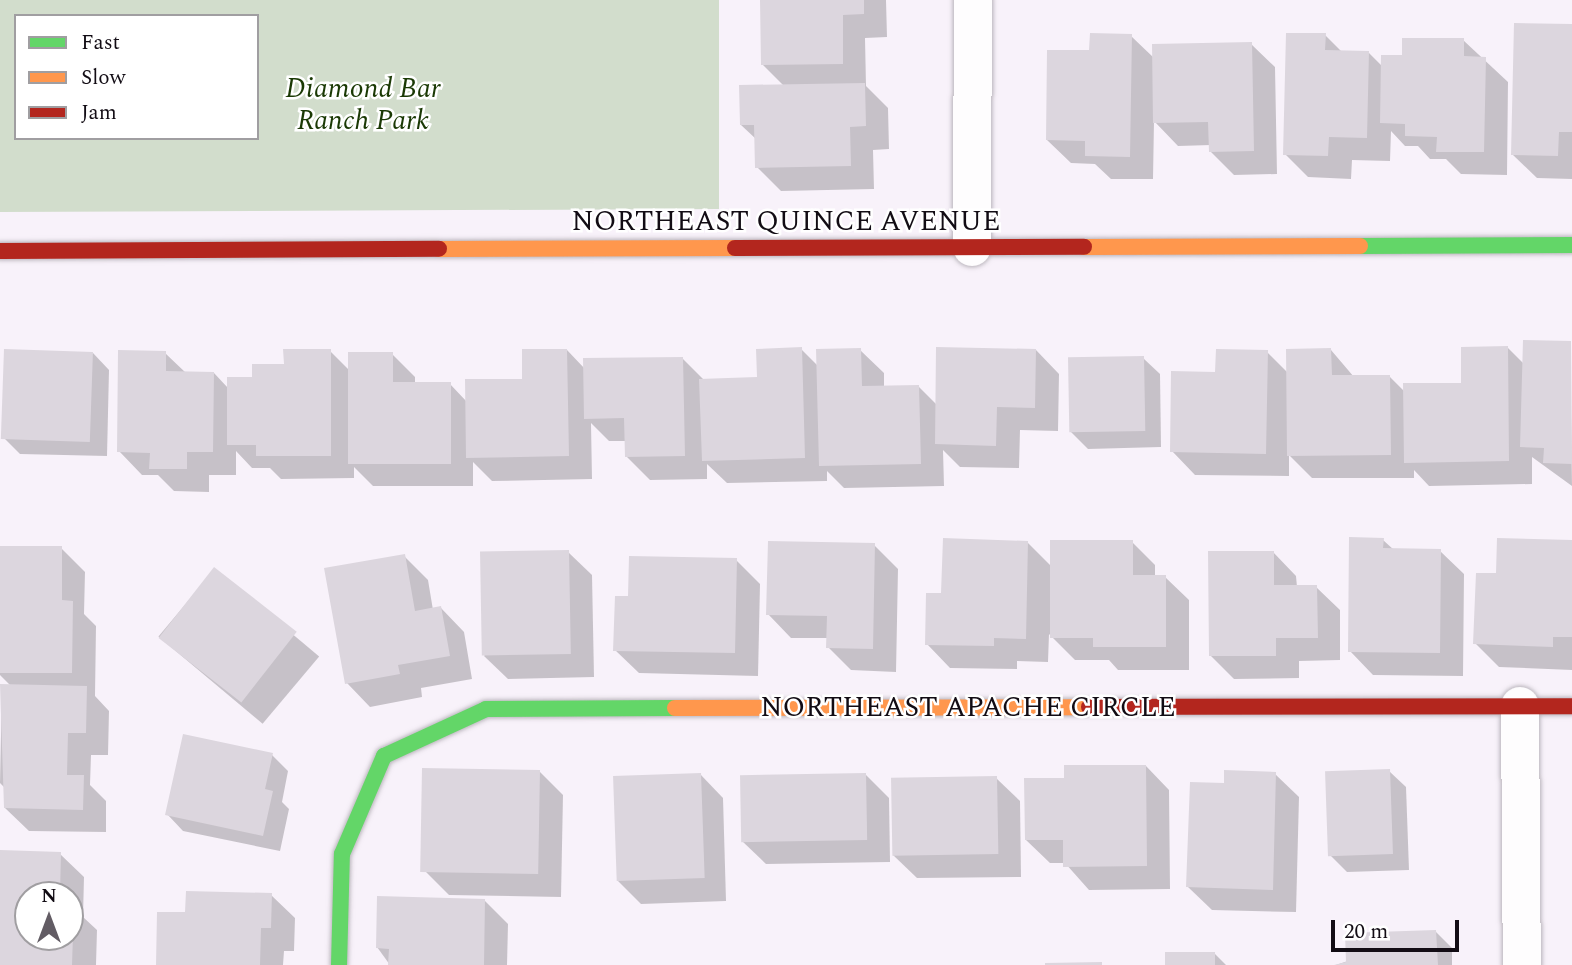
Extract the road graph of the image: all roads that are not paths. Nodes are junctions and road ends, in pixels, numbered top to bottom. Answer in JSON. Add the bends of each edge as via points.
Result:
{"nodes":[{"id":1,"x":973,"y":0,"type":"edge"},
{"id":2,"x":1572,"y":245,"type":"edge"},
{"id":3,"x":972,"y":247,"type":"junction"},
{"id":4,"x":0,"y":251,"type":"edge"},
{"id":5,"x":1520,"y":706,"type":"junction"},
{"id":6,"x":1572,"y":706,"type":"edge"},
{"id":7,"x":339,"y":965,"type":"edge"},
{"id":8,"x":1521,"y":965,"type":"edge"}],
"edges":[{"from":1,"to":3,"type":"street"},
{"from":2,"to":3,"type":"street","name":"NORTHEAST QUINCE AVENUE"},
{"from":3,"to":4,"type":"street","name":"NORTHEAST QUINCE AVENUE"},
{"from":5,"to":6,"type":"street","name":"NORTHEAST APACHE CIRCLE"},
{"from":5,"to":7,"type":"street","name":"NORTHEAST APACHE CIRCLE","via":[[486,709],[384,756],[342,854]]},
{"from":5,"to":8,"type":"street"}]}
